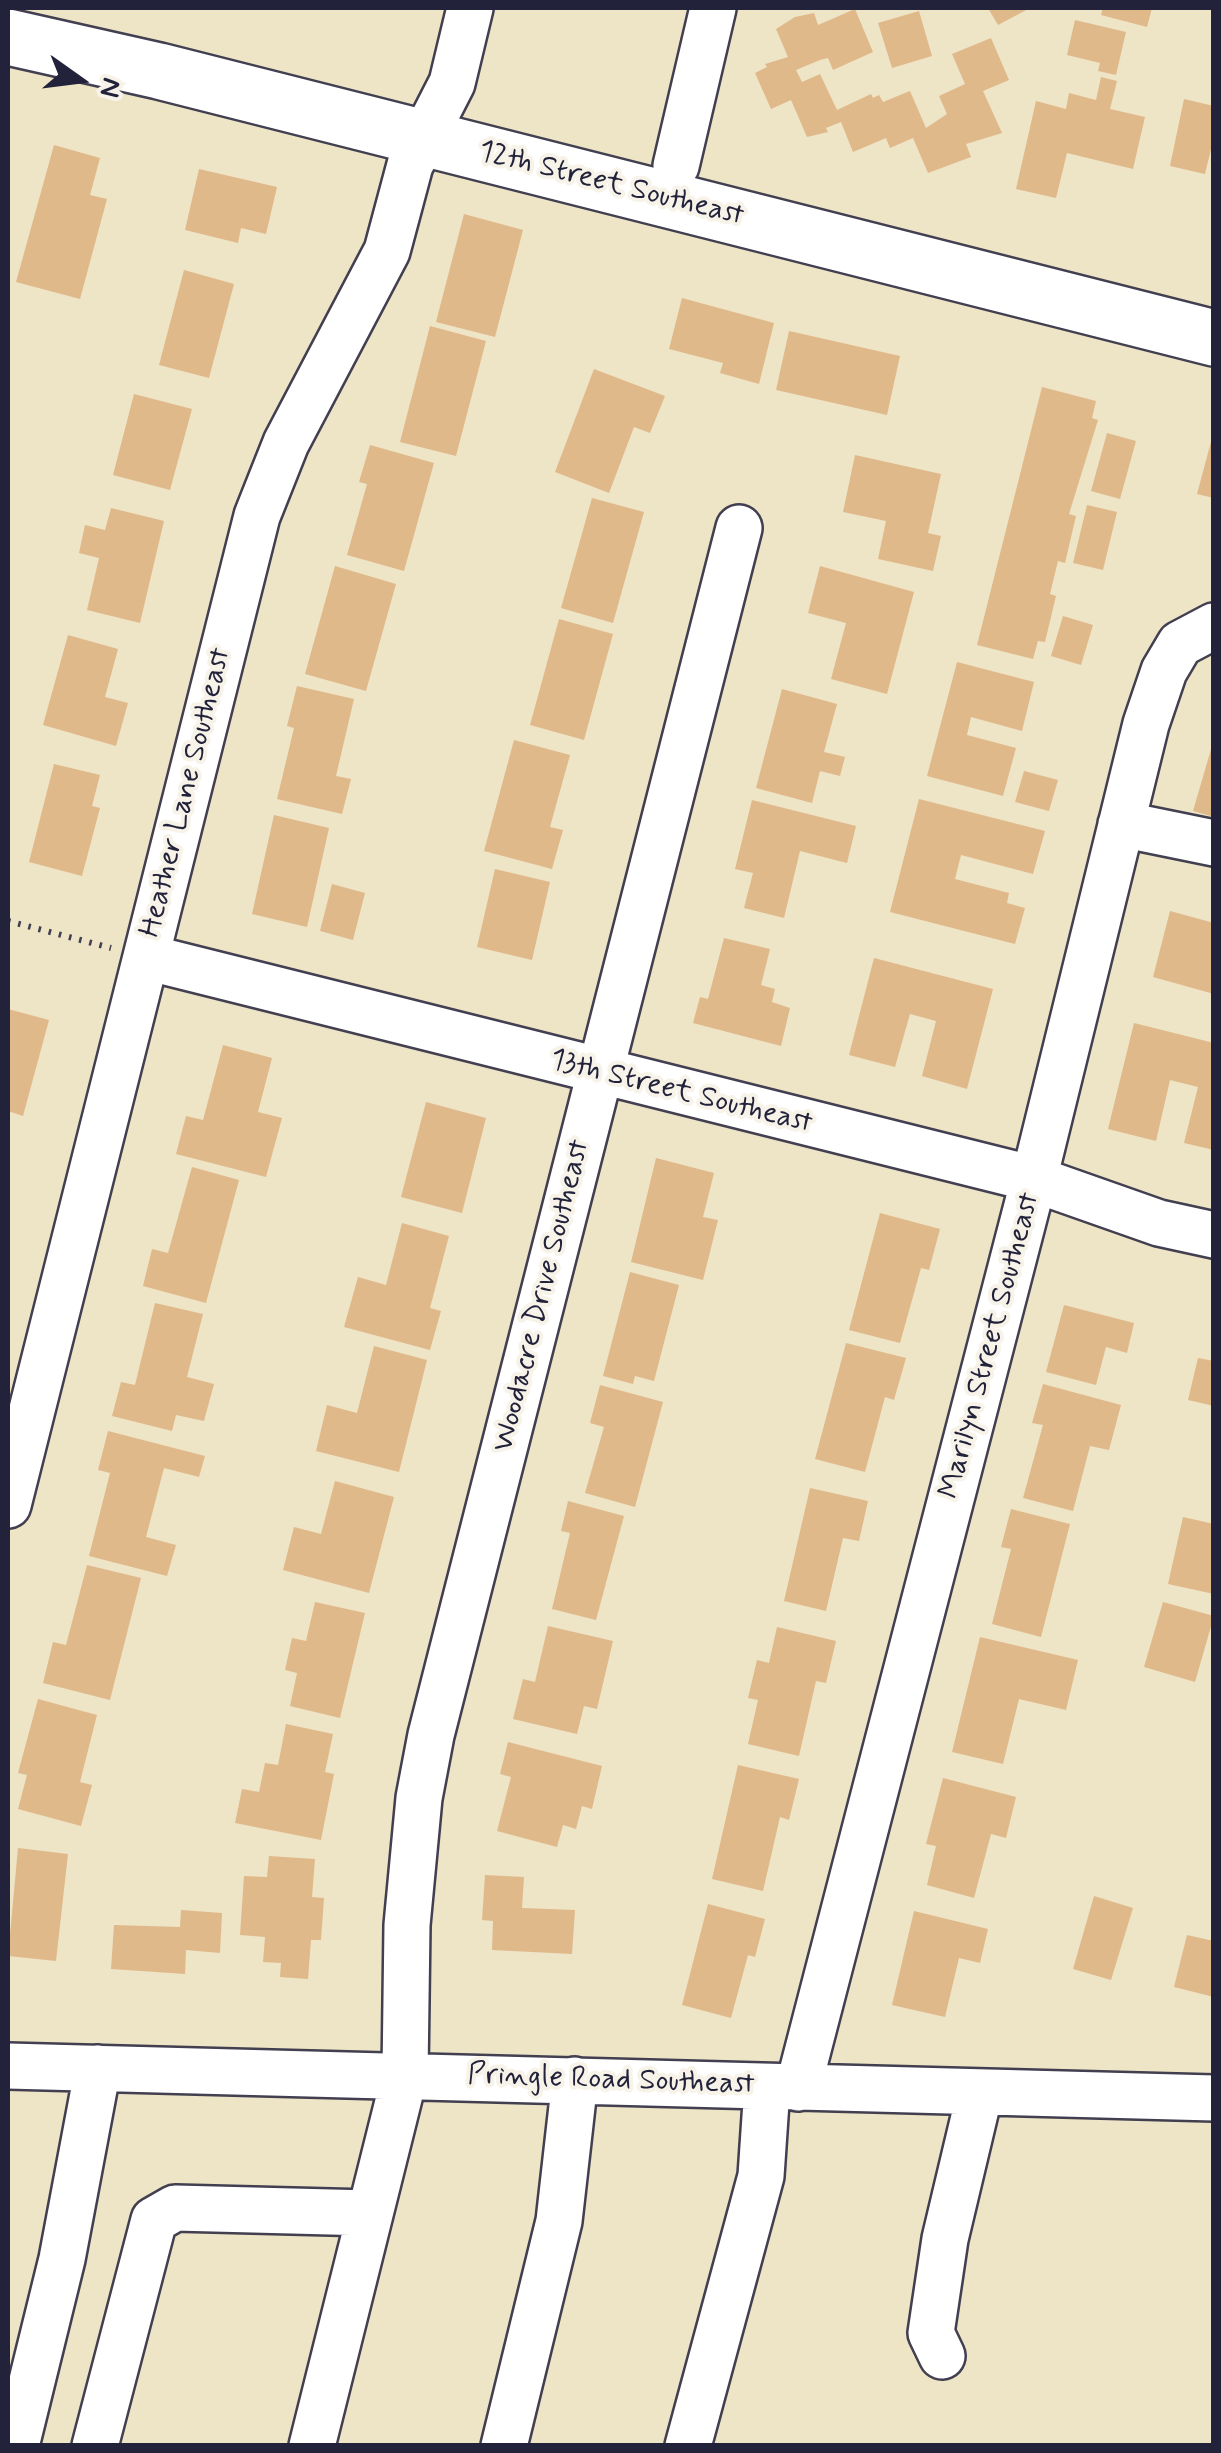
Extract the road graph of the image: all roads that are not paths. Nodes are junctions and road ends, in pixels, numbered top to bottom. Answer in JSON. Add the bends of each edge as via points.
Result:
{"nodes":[{"id":1,"x":38,"y":8,"type":"edge"},
{"id":2,"x":470,"y":8,"type":"edge"},
{"id":3,"x":713,"y":8,"type":"edge"},
{"id":4,"x":8,"y":37,"type":"edge"},
{"id":5,"x":433,"y":123,"type":"junction"},
{"id":6,"x":676,"y":166,"type":"junction"},
{"id":7,"x":1214,"y":301,"type":"edge"},
{"id":8,"x":1214,"y":338,"type":"edge"},
{"id":9,"x":739,"y":528,"type":"dead end"},
{"id":10,"x":1214,"y":626,"type":"edge"},
{"id":11,"x":1121,"y":824,"type":"junction"},
{"id":12,"x":1214,"y":843,"type":"edge"},
{"id":13,"x":146,"y":957,"type":"junction"},
{"id":14,"x":600,"y":1073,"type":"junction"},
{"id":15,"x":1034,"y":1179,"type":"junction"},
{"id":16,"x":1214,"y":1235,"type":"edge"},
{"id":17,"x":8,"y":1505,"type":"edge"},
{"id":18,"x":8,"y":2066,"type":"edge"},
{"id":19,"x":98,"y":2068,"type":"junction"},
{"id":20,"x":405,"y":2074,"type":"junction"},
{"id":21,"x":575,"y":2080,"type":"junction"},
{"id":22,"x":782,"y":2088,"type":"junction"},
{"id":23,"x":980,"y":2092,"type":"junction"},
{"id":24,"x":1214,"y":2098,"type":"edge"},
{"id":25,"x":370,"y":2213,"type":"junction"},
{"id":26,"x":942,"y":2356,"type":"dead end"},
{"id":27,"x":16,"y":2446,"type":"edge"},
{"id":28,"x":95,"y":2446,"type":"edge"},
{"id":29,"x":312,"y":2446,"type":"edge"},
{"id":30,"x":504,"y":2446,"type":"edge"},
{"id":31,"x":688,"y":2446,"type":"edge"}],
"edges":[{"from":1,"to":5,"type":"main road","name":"12th Street Southeast"},
{"from":2,"to":5,"type":"street","name":"Heather Lane Southeast","via":[[452,83]]},
{"from":3,"to":6,"type":"street"},
{"from":4,"to":5,"type":"main road","name":"12th Street Southeast"},
{"from":5,"to":6,"type":"main road","name":"12th Street Southeast"},
{"from":5,"to":8,"type":"main road","name":"12th Street Southeast"},
{"from":5,"to":13,"type":"street","name":"Heather Lane Southeast","via":[[410,165],[387,252],[286,443],[257,516]]},
{"from":6,"to":7,"type":"main road","name":"12th Street Southeast"},
{"from":9,"to":14,"type":"street","name":"Woodacre Drive Southeast"},
{"from":10,"to":11,"type":"street","name":"Marilyn Street Southeast","via":[[1180,644],[1164,672]]},
{"from":11,"to":12,"type":"street"},
{"from":11,"to":15,"type":"street","name":"Marilyn Street Southeast"},
{"from":13,"to":14,"type":"street","name":"13th Street Southeast"},
{"from":13,"to":17,"type":"street","name":"Heather Lane Southeast"},
{"from":14,"to":15,"type":"street","name":"13th Street Southeast"},
{"from":14,"to":20,"type":"street","name":"Woodacre Drive Southeast","via":[[431,1735],[408,1925]]},
{"from":15,"to":16,"type":"street","name":"13th Street Southeast"},
{"from":15,"to":22,"type":"street","name":"Marilyn Street Southeast"},
{"from":18,"to":19,"type":"street","name":"Pringle Road Southeast"},
{"from":19,"to":20,"type":"street","name":"Pringle Road Southeast"},
{"from":19,"to":27,"type":"street","via":[[62,2259]]},
{"from":20,"to":21,"type":"street","name":"Pringle Road Southeast"},
{"from":20,"to":25,"type":"street","name":"Woodacre Drive Southeast"},
{"from":21,"to":22,"type":"street","name":"Pringle Road Southeast"},
{"from":21,"to":30,"type":"street","via":[[559,2222]]},
{"from":22,"to":23,"type":"street","name":"Pringle Road Southeast"},
{"from":22,"to":31,"type":"street","name":"Marilyn Street Southeast"},
{"from":23,"to":24,"type":"street","name":"Pringle Road Southeast"},
{"from":23,"to":26,"type":"street","via":[[945,2239],[931,2333]]},
{"from":25,"to":28,"type":"street","via":[[175,2208],[154,2220]]},
{"from":25,"to":29,"type":"street","name":"Woodacre Drive Southeast"}]}
